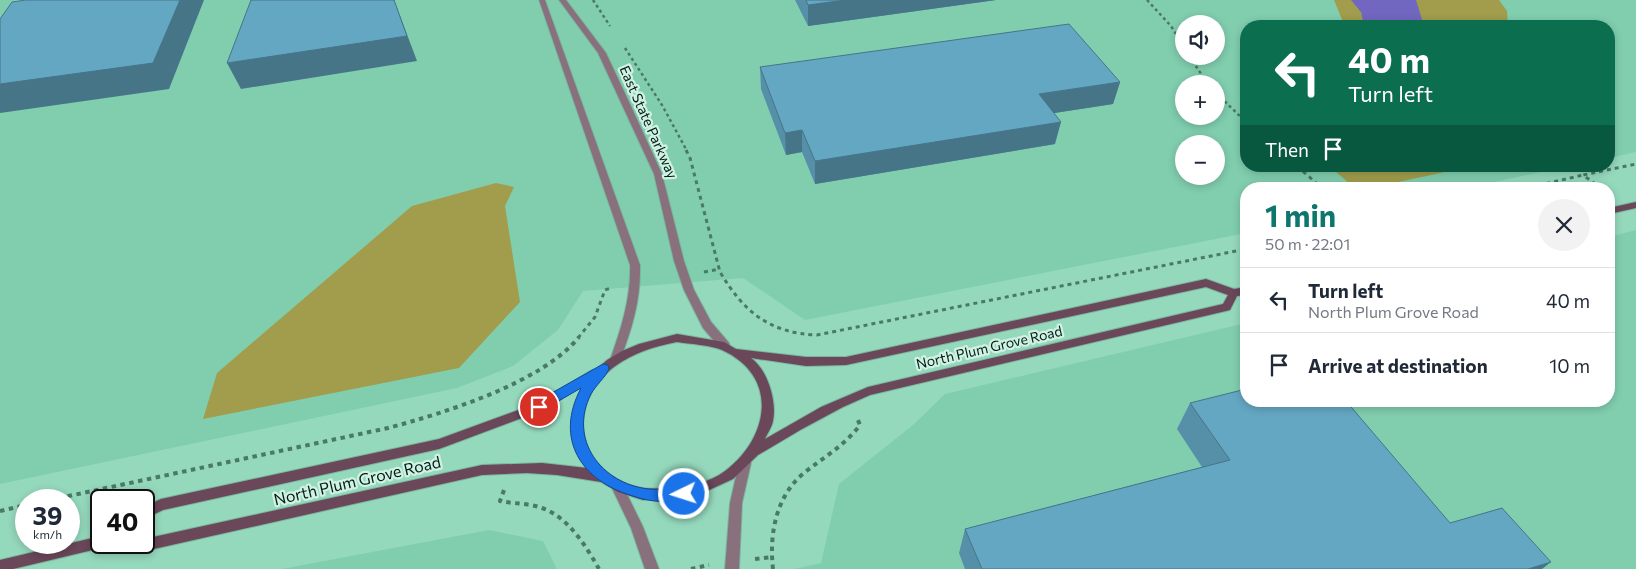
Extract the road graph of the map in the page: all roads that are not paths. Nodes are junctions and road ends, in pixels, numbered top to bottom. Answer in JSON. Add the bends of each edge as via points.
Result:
{"nodes":[{"id":1,"x":542,"y":0,"type":"edge"},
{"id":2,"x":562,"y":0,"type":"edge"},
{"id":3,"x":1636,"y":205,"type":"edge"},
{"id":4,"x":1615,"y":210,"type":"edge"},
{"id":5,"x":1240,"y":292,"type":"edge"},
{"id":6,"x":1234,"y":293,"type":"junction"},
{"id":7,"x":725,"y":346,"type":"junction"},
{"id":8,"x":737,"y":352,"type":"junction"},
{"id":9,"x":615,"y":360,"type":"junction"},
{"id":10,"x":603,"y":369,"type":"junction"},
{"id":11,"x":755,"y":452,"type":"junction"},
{"id":12,"x":745,"y":463,"type":"junction"},
{"id":13,"x":603,"y":477,"type":"junction"},
{"id":14,"x":617,"y":486,"type":"junction"},
{"id":15,"x":155,"y":507,"type":"edge"},
{"id":16,"x":155,"y":543,"type":"edge"},
{"id":17,"x":90,"y":545,"type":"edge"},
{"id":18,"x":0,"y":566,"type":"edge"},
{"id":19,"x":652,"y":569,"type":"edge"},
{"id":20,"x":732,"y":569,"type":"edge"}],
"edges":[{"from":1,"to":9,"type":"street","via":[[635,265],[632,311]]},
{"from":2,"to":7,"type":"street","name":"East State Parkway","via":[[602,54],[626,104],[658,174],[689,290],[707,325]]},
{"from":3,"to":4,"type":"street"},
{"from":5,"to":6,"type":"street","name":"North Plum Grove Road"},
{"from":6,"to":8,"type":"street","name":"North Plum Grove Road","via":[[1206,283],[831,363],[800,362]]},
{"from":6,"to":11,"type":"street","name":"North Plum Grove Road","via":[[1226,307],[868,391],[810,418]]},
{"from":7,"to":8,"type":"street"},
{"from":7,"to":9,"type":"street","via":[[694,338],[661,340],[629,351]]},
{"from":8,"to":11,"type":"street","via":[[763,378],[770,401],[767,427]]},
{"from":9,"to":10,"type":"street"},
{"from":10,"to":13,"type":"street","via":[[580,404],[577,431],[585,456]]},
{"from":10,"to":15,"type":"street","name":"North Plum Grove Road","via":[[539,407],[439,444]]},
{"from":11,"to":12,"type":"street"},
{"from":12,"to":14,"type":"street","via":[[718,482],[684,494],[648,495]]},
{"from":12,"to":20,"type":"street","via":[[736,503]]},
{"from":13,"to":14,"type":"street"},
{"from":13,"to":16,"type":"street","name":"North Plum Grove Road","via":[[550,468],[482,470]]},
{"from":14,"to":19,"type":"street"},
{"from":17,"to":18,"type":"street"}]}
